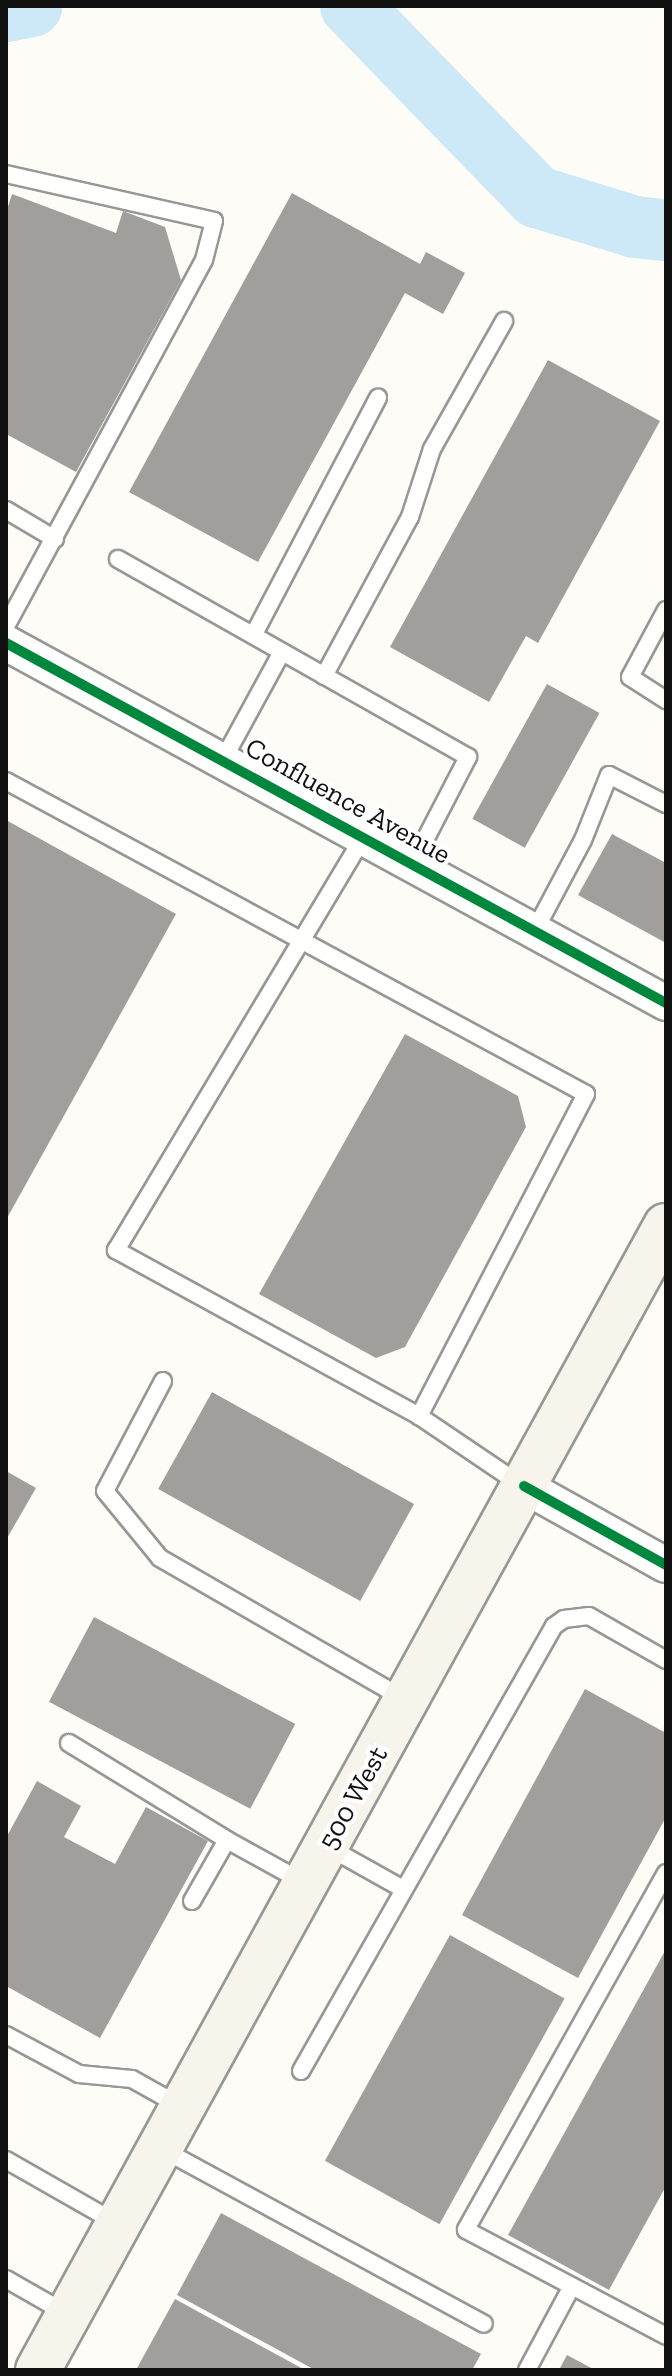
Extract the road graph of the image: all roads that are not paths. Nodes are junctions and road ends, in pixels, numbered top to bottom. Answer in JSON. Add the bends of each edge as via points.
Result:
{"nodes":[{"id":1,"x":6,"y":174,"type":"edge"},
{"id":2,"x":504,"y":321,"type":"dead end"},
{"id":3,"x":378,"y":398,"type":"dead end"},
{"id":4,"x":6,"y":510,"type":"edge"},
{"id":5,"x":55,"y":539,"type":"junction"},
{"id":6,"x":118,"y":559,"type":"dead end"},
{"id":7,"x":666,"y":610,"type":"edge"},
{"id":8,"x":6,"y":626,"type":"edge"},
{"id":9,"x":254,"y":634,"type":"junction"},
{"id":10,"x":6,"y":643,"type":"edge"},
{"id":11,"x":282,"y":652,"type":"junction"},
{"id":12,"x":324,"y":676,"type":"junction"},
{"id":13,"x":666,"y":700,"type":"edge"},
{"id":14,"x":223,"y":760,"type":"junction"},
{"id":15,"x":6,"y":781,"type":"edge"},
{"id":16,"x":666,"y":804,"type":"edge"},
{"id":17,"x":364,"y":836,"type":"junction"},
{"id":18,"x":413,"y":863,"type":"junction"},
{"id":19,"x":534,"y":932,"type":"junction"},
{"id":20,"x":304,"y":942,"type":"junction"},
{"id":21,"x":666,"y":1003,"type":"edge"},
{"id":22,"x":666,"y":1226,"type":"edge"},
{"id":23,"x":163,"y":1381,"type":"dead end"},
{"id":24,"x":419,"y":1416,"type":"junction"},
{"id":25,"x":524,"y":1486,"type":"junction"},
{"id":26,"x":666,"y":1565,"type":"edge"},
{"id":27,"x":666,"y":1660,"type":"edge"},
{"id":28,"x":407,"y":1700,"type":"junction"},
{"id":29,"x":69,"y":1743,"type":"dead end"},
{"id":30,"x":227,"y":1840,"type":"junction"},
{"id":31,"x":317,"y":1865,"type":"junction"},
{"id":32,"x":666,"y":1873,"type":"edge"},
{"id":33,"x":403,"y":1889,"type":"junction"},
{"id":34,"x":192,"y":1901,"type":"dead end"},
{"id":35,"x":659,"y":1901,"type":"edge"},
{"id":36,"x":6,"y":2035,"type":"edge"},
{"id":37,"x":301,"y":2071,"type":"dead end"},
{"id":38,"x":183,"y":2107,"type":"junction"},
{"id":39,"x":161,"y":2149,"type":"junction"},
{"id":40,"x":6,"y":2160,"type":"edge"},
{"id":41,"x":119,"y":2224,"type":"junction"},
{"id":42,"x":6,"y":2279,"type":"edge"},
{"id":43,"x":572,"y":2286,"type":"junction"},
{"id":44,"x":69,"y":2315,"type":"junction"},
{"id":45,"x":484,"y":2324,"type":"dead end"},
{"id":46,"x":666,"y":2336,"type":"edge"},
{"id":47,"x":38,"y":2370,"type":"edge"},
{"id":48,"x":527,"y":2370,"type":"edge"}],
"edges":[{"from":1,"to":5,"type":"lane","via":[[214,221],[204,260]]},
{"from":2,"to":12,"type":"lane","via":[[432,449],[410,517]]},
{"from":3,"to":9,"type":"lane"},
{"from":4,"to":5,"type":"lane"},
{"from":5,"to":8,"type":"lane"},
{"from":6,"to":9,"type":"lane"},
{"from":7,"to":13,"type":"lane","via":[[630,677]]},
{"from":9,"to":11,"type":"lane"},
{"from":10,"to":14,"type":"street","name":"Confluence Avenue"},
{"from":11,"to":12,"type":"lane"},
{"from":11,"to":14,"type":"lane"},
{"from":12,"to":18,"type":"lane","via":[[468,757]]},
{"from":14,"to":17,"type":"street","name":"Confluence Avenue"},
{"from":15,"to":20,"type":"lane"},
{"from":16,"to":19,"type":"lane","via":[[609,775],[583,840]]},
{"from":17,"to":18,"type":"street","name":"Confluence Avenue"},
{"from":17,"to":20,"type":"lane"},
{"from":18,"to":19,"type":"street","name":"Confluence Avenue"},
{"from":19,"to":21,"type":"street","name":"Confluence Avenue"},
{"from":20,"to":24,"type":"lane","via":[[586,1094]]},
{"from":20,"to":24,"type":"lane","via":[[116,1250]]},
{"from":22,"to":25,"type":"main road","name":"500 West"},
{"from":23,"to":28,"type":"lane","via":[[105,1491],[160,1558]]},
{"from":24,"to":25,"type":"lane"},
{"from":25,"to":26,"type":"street"},
{"from":25,"to":28,"type":"main road","name":"500 West"},
{"from":27,"to":33,"type":"lane","via":[[589,1616],[554,1626]]},
{"from":28,"to":31,"type":"main road","name":"500 West"},
{"from":29,"to":30,"type":"lane"},
{"from":30,"to":31,"type":"lane"},
{"from":30,"to":34,"type":"lane"},
{"from":31,"to":33,"type":"lane"},
{"from":31,"to":38,"type":"main road","name":"500 West"},
{"from":32,"to":35,"type":"lane"},
{"from":33,"to":37,"type":"lane"},
{"from":35,"to":43,"type":"lane","via":[[466,2230]]},
{"from":36,"to":38,"type":"lane","via":[[79,2074],[132,2079]]},
{"from":38,"to":39,"type":"main road","name":"500 West"},
{"from":39,"to":41,"type":"main road","name":"500 West"},
{"from":39,"to":45,"type":"lane"},
{"from":40,"to":41,"type":"lane"},
{"from":41,"to":44,"type":"main road","name":"500 West"},
{"from":42,"to":44,"type":"lane"},
{"from":43,"to":46,"type":"lane"},
{"from":43,"to":48,"type":"lane"},
{"from":44,"to":47,"type":"main road","name":"500 West"}]}
